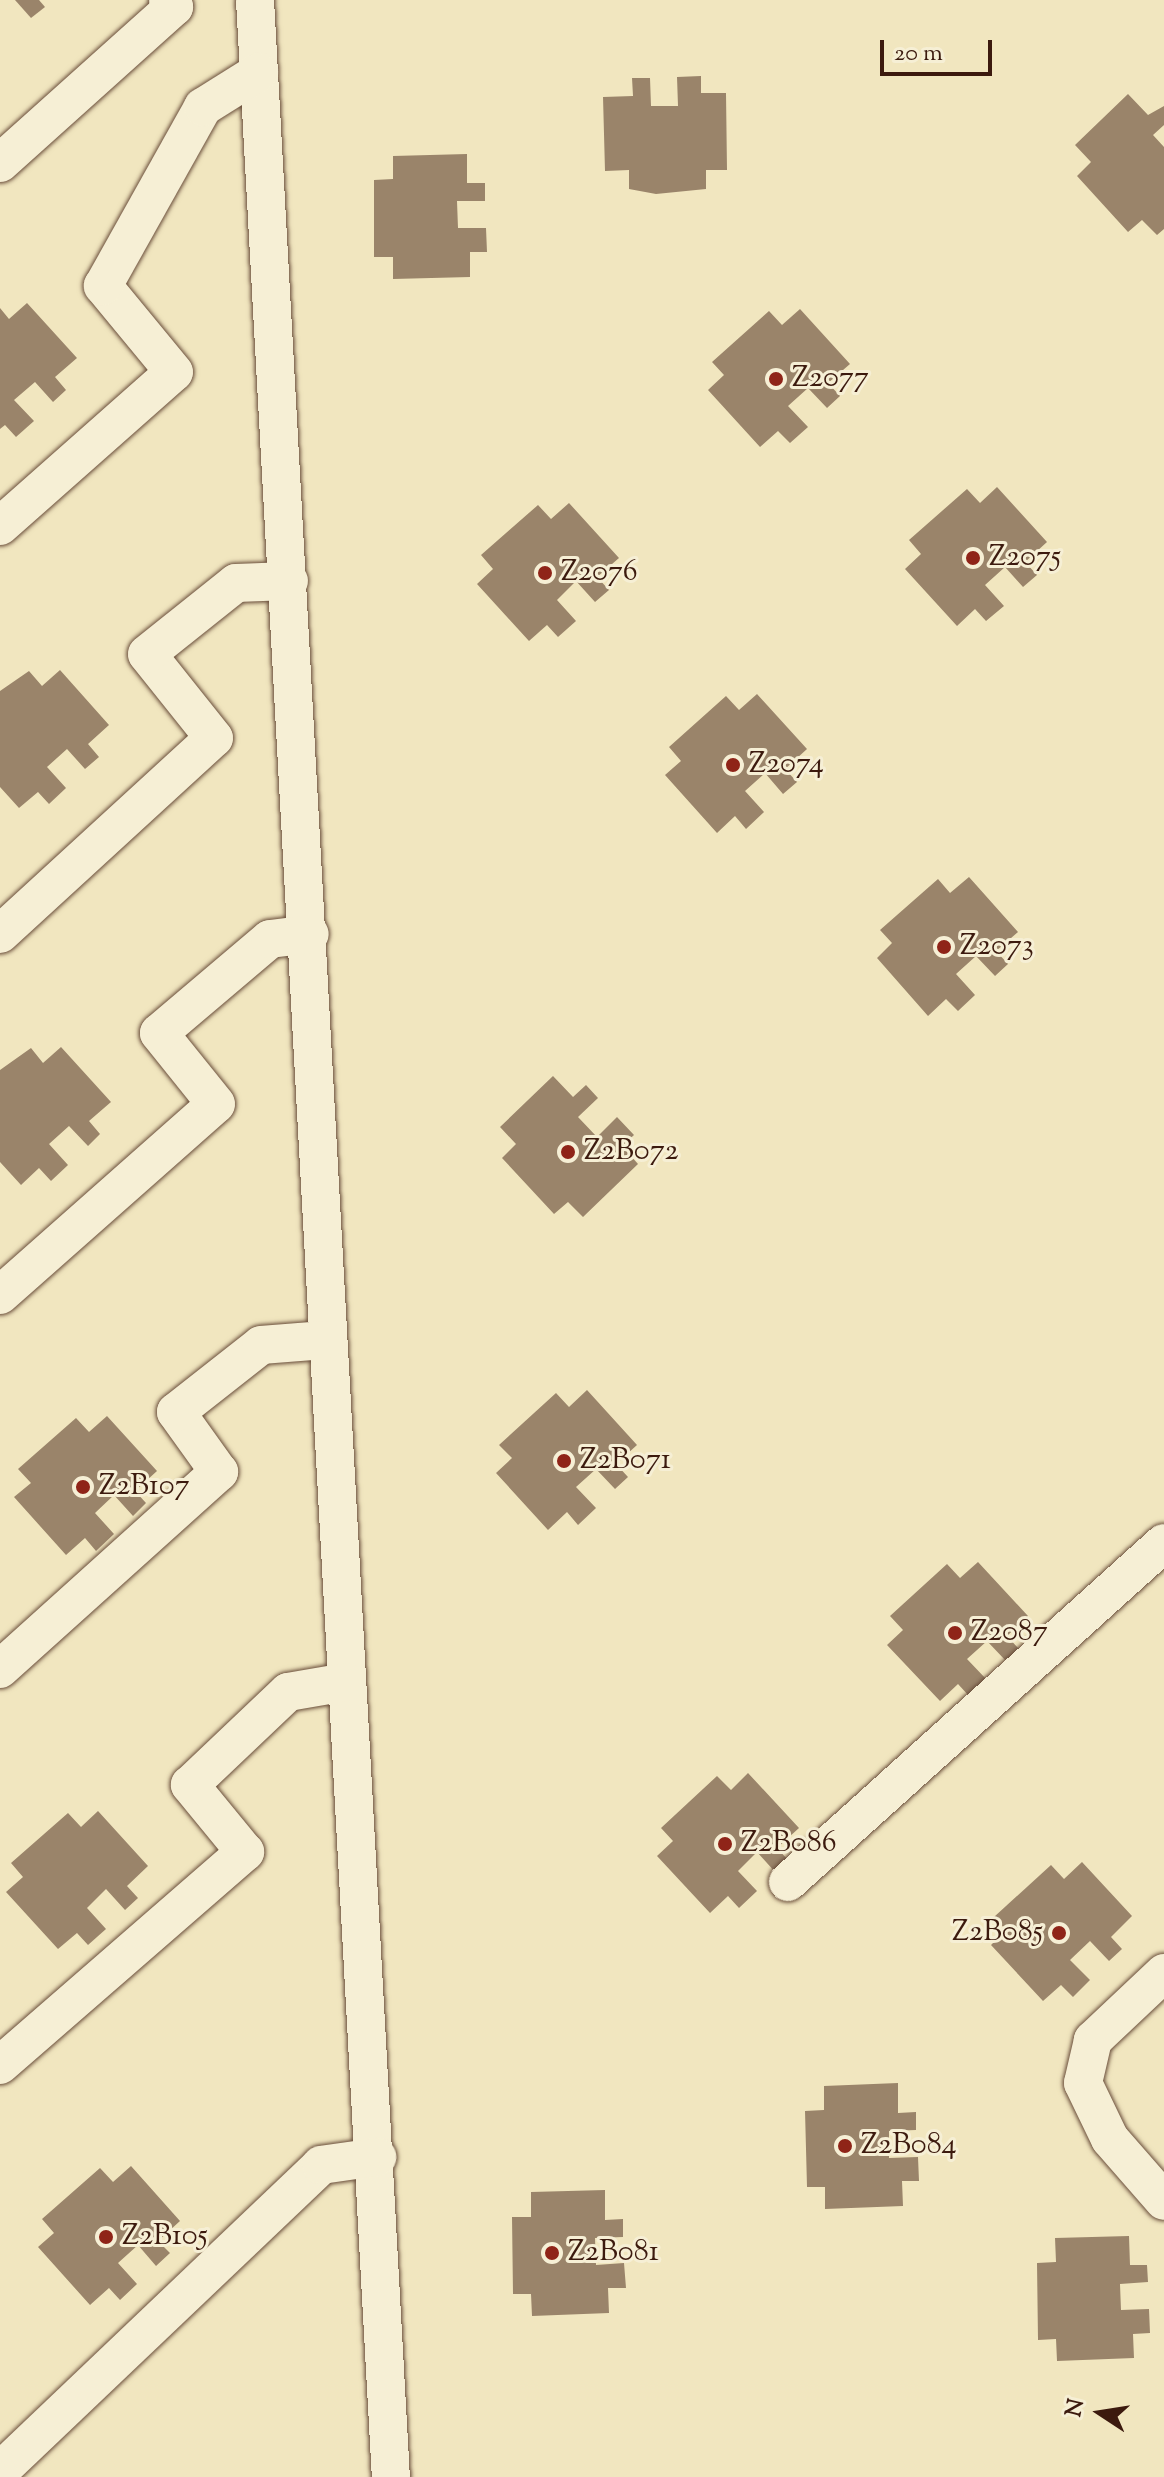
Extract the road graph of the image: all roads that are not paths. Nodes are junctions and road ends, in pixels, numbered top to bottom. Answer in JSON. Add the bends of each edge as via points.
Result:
{"nodes":[{"id":1,"x":168,"y":0,"type":"edge"},
{"id":2,"x":255,"y":0,"type":"edge"},
{"id":3,"x":259,"y":72,"type":"junction"},
{"id":4,"x":0,"y":163,"type":"edge"},
{"id":5,"x":0,"y":526,"type":"edge"},
{"id":6,"x":289,"y":581,"type":"junction"},
{"id":7,"x":0,"y":934,"type":"edge"},
{"id":8,"x":310,"y":934,"type":"junction"},
{"id":9,"x":0,"y":1295,"type":"edge"},
{"id":10,"x":325,"y":1340,"type":"junction"},
{"id":11,"x":1164,"y":1543,"type":"edge"},
{"id":12,"x":0,"y":1669,"type":"edge"},
{"id":13,"x":346,"y":1682,"type":"junction"},
{"id":14,"x":788,"y":1882,"type":"dead end"},
{"id":15,"x":1164,"y":1973,"type":"edge"},
{"id":16,"x":0,"y":2065,"type":"edge"},
{"id":17,"x":377,"y":2157,"type":"junction"},
{"id":18,"x":1164,"y":2201,"type":"edge"},
{"id":19,"x":0,"y":2471,"type":"edge"},
{"id":20,"x":391,"y":2477,"type":"edge"}],
"edges":[{"from":1,"to":4,"type":"street","via":[[174,7]]},
{"from":2,"to":3,"type":"street"},
{"from":3,"to":5,"type":"street","via":[[203,107],[103,286],[174,372]]},
{"from":3,"to":6,"type":"street"},
{"from":6,"to":7,"type":"street","via":[[236,583],[147,654],[214,738]]},
{"from":6,"to":8,"type":"street"},
{"from":8,"to":9,"type":"street","via":[[270,939],[159,1033],[216,1104]]},
{"from":8,"to":10,"type":"street"},
{"from":10,"to":12,"type":"street","via":[[261,1345],[176,1412],[219,1472]]},
{"from":10,"to":13,"type":"street"},
{"from":11,"to":14,"type":"street"},
{"from":13,"to":16,"type":"street","via":[[288,1692],[190,1785],[245,1852]]},
{"from":13,"to":17,"type":"street"},
{"from":15,"to":18,"type":"street","via":[[1093,2040],[1083,2083],[1110,2139]]},
{"from":17,"to":19,"type":"street","via":[[321,2165]]},
{"from":17,"to":20,"type":"street"}]}
